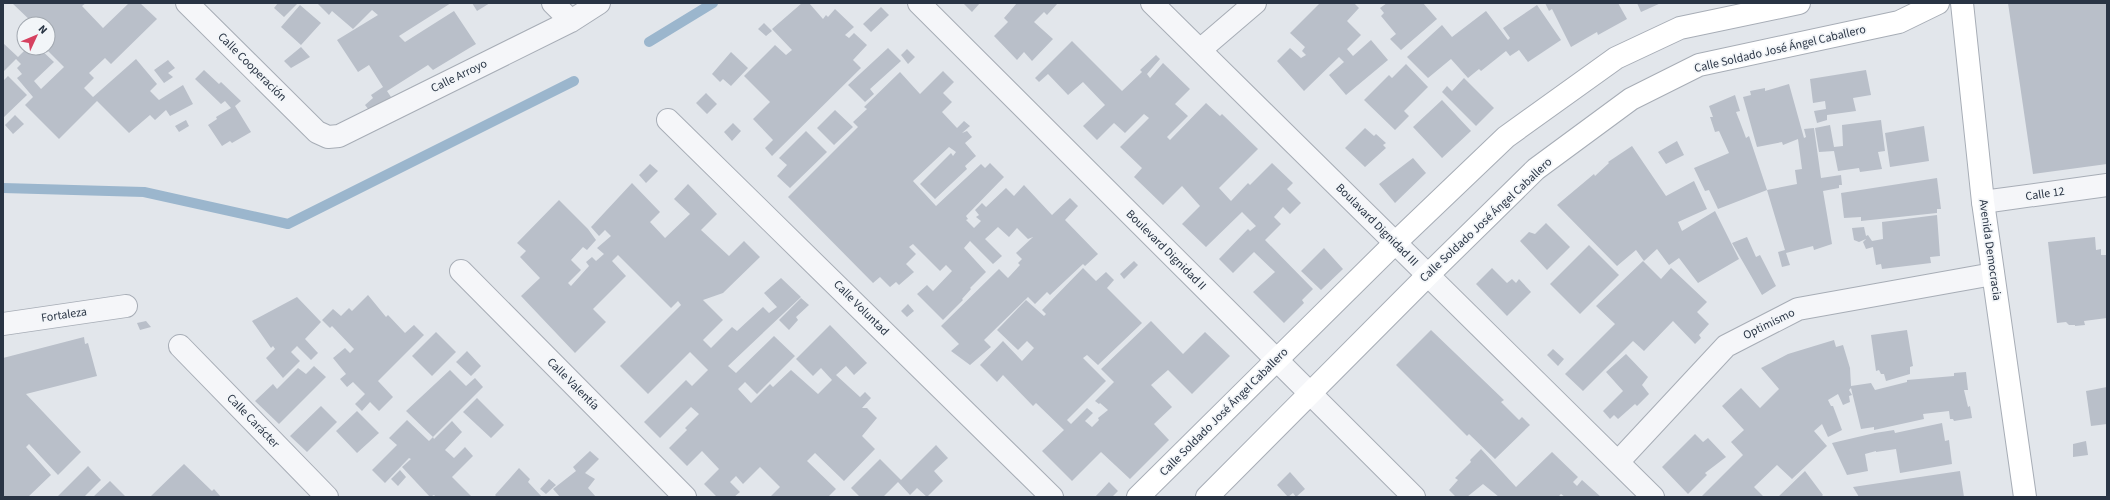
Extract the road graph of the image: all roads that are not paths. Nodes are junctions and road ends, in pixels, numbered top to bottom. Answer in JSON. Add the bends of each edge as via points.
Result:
{"nodes":[{"id":1,"x":187,"y":3,"type":"edge"},
{"id":2,"x":553,"y":3,"type":"edge"},
{"id":3,"x":599,"y":3,"type":"edge"},
{"id":4,"x":919,"y":3,"type":"edge"},
{"id":5,"x":1152,"y":3,"type":"edge"},
{"id":6,"x":1255,"y":3,"type":"edge"},
{"id":7,"x":1799,"y":3,"type":"edge"},
{"id":8,"x":1938,"y":3,"type":"edge"},
{"id":9,"x":1962,"y":3,"type":"edge"},
{"id":10,"x":571,"y":21,"type":"junction"},
{"id":11,"x":1200,"y":50,"type":"junction"},
{"id":12,"x":668,"y":120,"type":"dead end"},
{"id":13,"x":317,"y":132,"type":"joint"},
{"id":14,"x":2107,"y":185,"type":"edge"},
{"id":15,"x":1983,"y":202,"type":"junction"},
{"id":16,"x":1395,"y":243,"type":"junction"},
{"id":17,"x":461,"y":271,"type":"dead end"},
{"id":18,"x":1993,"y":274,"type":"junction"},
{"id":19,"x":1428,"y":275,"type":"junction"},
{"id":20,"x":126,"y":306,"type":"dead end"},
{"id":21,"x":3,"y":324,"type":"edge"},
{"id":22,"x":180,"y":346,"type":"dead end"},
{"id":23,"x":1277,"y":360,"type":"junction"},
{"id":24,"x":1309,"y":394,"type":"junction"},
{"id":25,"x":1618,"y":462,"type":"junction"},
{"id":26,"x":327,"y":497,"type":"edge"},
{"id":27,"x":685,"y":497,"type":"edge"},
{"id":28,"x":1052,"y":497,"type":"edge"},
{"id":29,"x":1138,"y":497,"type":"edge"},
{"id":30,"x":1206,"y":497,"type":"edge"},
{"id":31,"x":1414,"y":497,"type":"edge"},
{"id":32,"x":1653,"y":497,"type":"edge"},
{"id":33,"x":2025,"y":497,"type":"edge"}],
"edges":[{"from":1,"to":13,"type":"street","name":"Calle Cooperación"},
{"from":2,"to":10,"type":"street"},
{"from":3,"to":10,"type":"street","name":"Calle Arroyo"},
{"from":4,"to":23,"type":"street","name":"Boulevard Dignidad II"},
{"from":5,"to":11,"type":"street","name":"Boulavard Dignidad III"},
{"from":6,"to":11,"type":"street"},
{"from":7,"to":16,"type":"street","name":"Calle Soldado José Ángel Caballero","via":[[1680,28],[1616,58],[1506,136]]},
{"from":8,"to":19,"type":"street","name":"Calle Soldado José Ángel Caballero","via":[[1899,22],[1699,65],[1630,99],[1536,169]]},
{"from":9,"to":15,"type":"street","name":"Avenida Democracia"},
{"from":10,"to":13,"type":"street","name":"Calle Arroyo","via":[[338,136]]},
{"from":11,"to":16,"type":"street","name":"Boulavard Dignidad III"},
{"from":12,"to":28,"type":"street","name":"Calle Voluntad"},
{"from":14,"to":15,"type":"street","name":"Calle 12"},
{"from":15,"to":18,"type":"street","name":"Avenida Democracia"},
{"from":16,"to":19,"type":"street","name":"Boulavard Dignidad III"},
{"from":16,"to":23,"type":"street","name":"Calle Soldado José Ángel Caballero"},
{"from":17,"to":27,"type":"street","name":"Calle Valentía"},
{"from":18,"to":25,"type":"street","name":"Optimismo","via":[[1798,309],[1726,346]]},
{"from":18,"to":33,"type":"street","name":"Avenida Democracia"},
{"from":19,"to":24,"type":"street","name":"Calle Soldado José Ángel Caballero"},
{"from":19,"to":25,"type":"street","name":"Boulavard Dignidad III"},
{"from":20,"to":21,"type":"street","name":"Fortaleza"},
{"from":22,"to":26,"type":"street","name":"Calle Carácter"},
{"from":23,"to":24,"type":"street","name":"Boulevard Dignidad II"},
{"from":23,"to":29,"type":"street","name":"Calle Soldado José Ángel Caballero"},
{"from":24,"to":30,"type":"street","name":"Calle Soldado José Ángel Caballero"},
{"from":24,"to":31,"type":"street","name":"Boulevard Dignidad II"},
{"from":25,"to":32,"type":"street","name":"Boulavard Dignidad III"}]}
